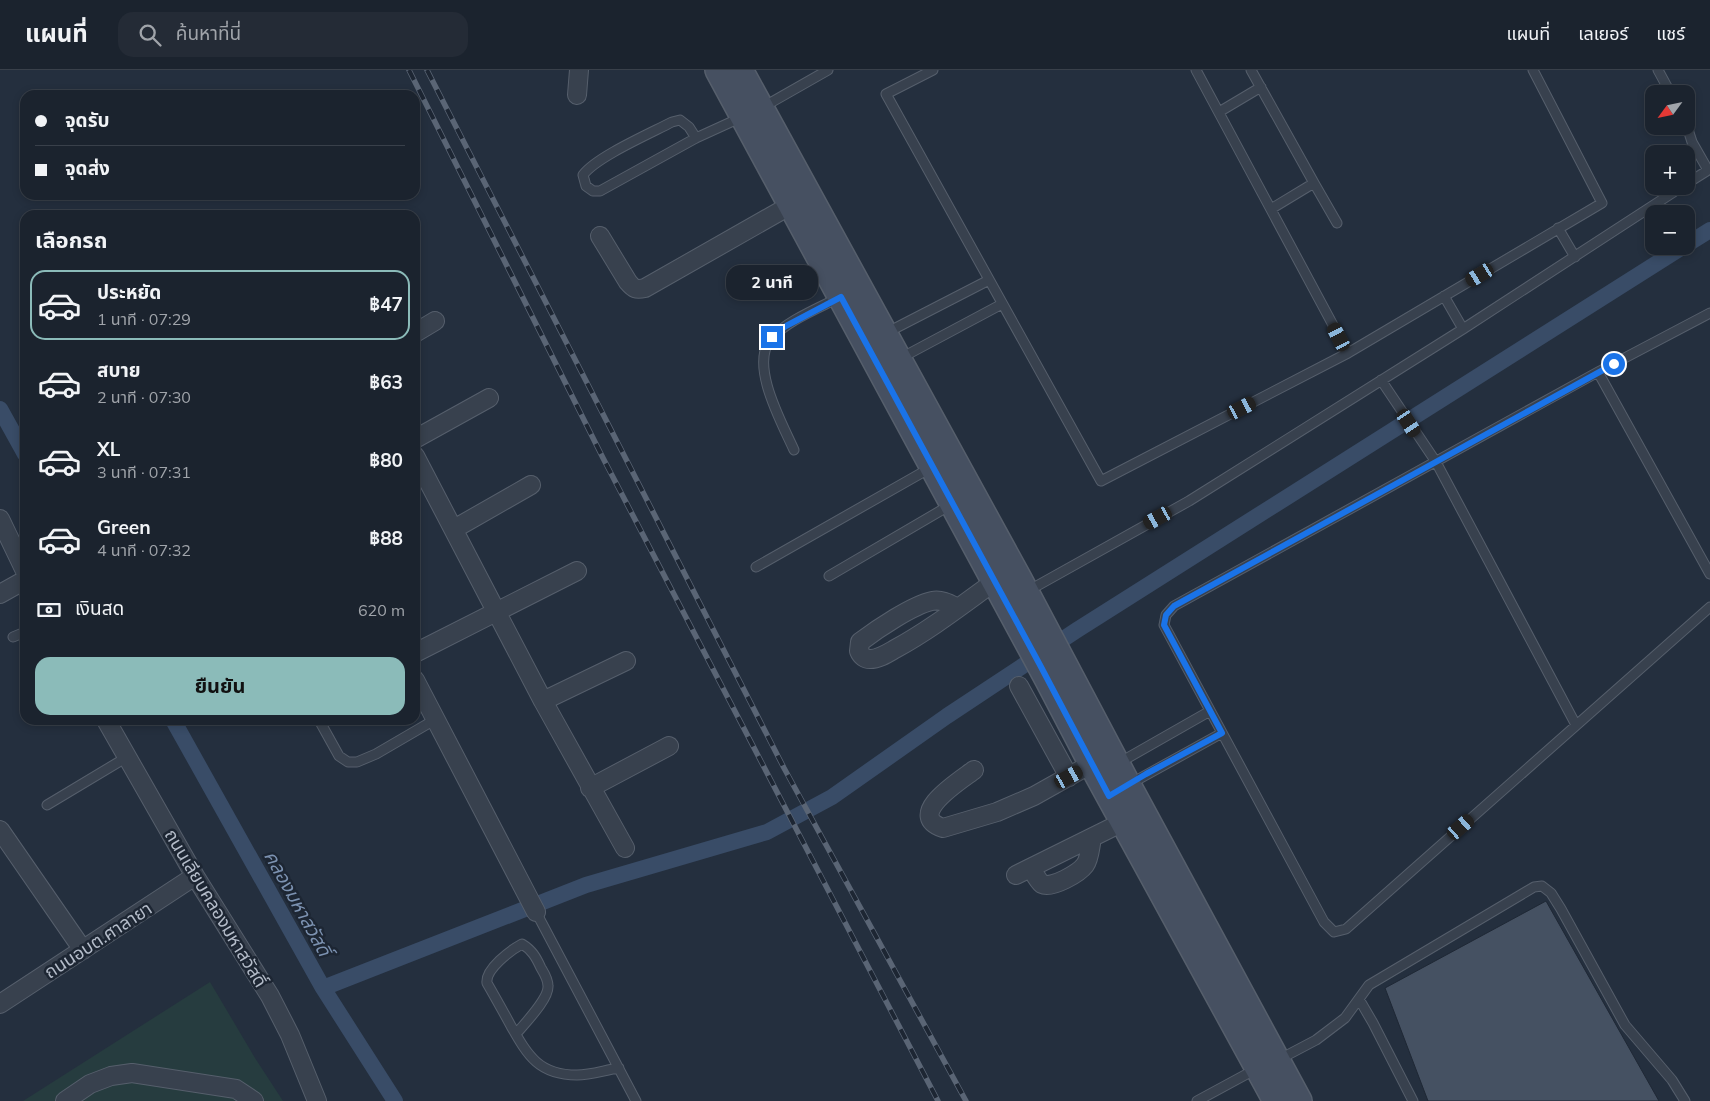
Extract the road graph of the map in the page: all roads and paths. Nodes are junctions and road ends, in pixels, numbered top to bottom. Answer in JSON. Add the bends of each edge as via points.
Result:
{"nodes":[{"id":1,"x":578,"y":70,"type":"edge"},
{"id":2,"x":718,"y":70,"type":"edge"},
{"id":3,"x":740,"y":70,"type":"edge"},
{"id":4,"x":828,"y":70,"type":"edge"},
{"id":5,"x":933,"y":70,"type":"edge"},
{"id":6,"x":1196,"y":70,"type":"edge"},
{"id":7,"x":1251,"y":70,"type":"edge"},
{"id":8,"x":1533,"y":70,"type":"edge"},
{"id":9,"x":1658,"y":70,"type":"edge"},
{"id":10,"x":1666,"y":85,"type":"edge"},
{"id":11,"x":1261,"y":87,"type":"junction"},
{"id":12,"x":577,"y":95,"type":"dead end"},
{"id":13,"x":752,"y":112,"type":"junction"},
{"id":14,"x":1219,"y":112,"type":"junction"},
{"id":15,"x":1690,"y":135,"type":"edge"},
{"id":16,"x":696,"y":138,"type":"junction"},
{"id":17,"x":1709,"y":170,"type":"edge"},
{"id":18,"x":1695,"y":179,"type":"edge"},
{"id":19,"x":1314,"y":183,"type":"junction"},
{"id":20,"x":1669,"y":195,"type":"edge"},
{"id":21,"x":791,"y":206,"type":"junction"},
{"id":22,"x":1271,"y":209,"type":"junction"},
{"id":23,"x":1336,"y":223,"type":"dead end"},
{"id":24,"x":1558,"y":228,"type":"junction"},
{"id":25,"x":600,"y":236,"type":"dead end"},
{"id":26,"x":1575,"y":256,"type":"junction"},
{"id":27,"x":989,"y":280,"type":"junction"},
{"id":28,"x":1444,"y":296,"type":"junction"},
{"id":29,"x":841,"y":297,"type":"junction"},
{"id":30,"x":1002,"y":304,"type":"junction"},
{"id":31,"x":1710,"y":312,"type":"edge"},
{"id":32,"x":435,"y":321,"type":"dead end"},
{"id":33,"x":1463,"y":329,"type":"junction"},
{"id":34,"x":420,"y":330,"type":"edge"},
{"id":35,"x":884,"y":335,"type":"junction"},
{"id":36,"x":1348,"y":353,"type":"junction"},
{"id":37,"x":897,"y":360,"type":"junction"},
{"id":38,"x":1598,"y":372,"type":"junction"},
{"id":39,"x":1384,"y":384,"type":"junction"},
{"id":40,"x":489,"y":398,"type":"dead end"},
{"id":41,"x":420,"y":436,"type":"edge"},
{"id":42,"x":794,"y":450,"type":"dead end"},
{"id":43,"x":1436,"y":462,"type":"junction"},
{"id":44,"x":420,"y":465,"type":"edge"},
{"id":45,"x":932,"y":466,"type":"junction"},
{"id":46,"x":531,"y":485,"type":"dead end"},
{"id":47,"x":952,"y":504,"type":"junction"},
{"id":48,"x":0,"y":519,"type":"edge"},
{"id":49,"x":454,"y":529,"type":"junction"},
{"id":50,"x":20,"y":561,"type":"edge"},
{"id":51,"x":756,"y":567,"type":"dead end"},
{"id":52,"x":577,"y":571,"type":"dead end"},
{"id":53,"x":1710,"y":574,"type":"edge"},
{"id":54,"x":829,"y":576,"type":"dead end"},
{"id":55,"x":994,"y":582,"type":"junction"},
{"id":56,"x":20,"y":583,"type":"edge"},
{"id":57,"x":1025,"y":592,"type":"junction"},
{"id":58,"x":0,"y":594,"type":"edge"},
{"id":59,"x":1710,"y":607,"type":"edge"},
{"id":60,"x":958,"y":608,"type":"junction"},
{"id":61,"x":496,"y":613,"type":"junction"},
{"id":62,"x":1034,"y":630,"type":"junction"},
{"id":63,"x":20,"y":634,"type":"edge"},
{"id":64,"x":13,"y":637,"type":"dead end"},
{"id":65,"x":420,"y":651,"type":"edge"},
{"id":66,"x":626,"y":661,"type":"dead end"},
{"id":67,"x":1019,"y":686,"type":"dead end"},
{"id":68,"x":420,"y":689,"type":"edge"},
{"id":69,"x":542,"y":701,"type":"junction"},
{"id":70,"x":1210,"y":711,"type":"junction"},
{"id":71,"x":436,"y":719,"type":"junction"},
{"id":72,"x":109,"y":725,"type":"edge"},
{"id":73,"x":323,"y":725,"type":"edge"},
{"id":74,"x":1576,"y":725,"type":"junction"},
{"id":75,"x":1222,"y":733,"type":"junction"},
{"id":76,"x":669,"y":746,"type":"dead end"},
{"id":77,"x":127,"y":758,"type":"junction"},
{"id":78,"x":974,"y":770,"type":"dead end"},
{"id":79,"x":1069,"y":777,"type":"junction"},
{"id":80,"x":1108,"y":777,"type":"junction"},
{"id":81,"x":590,"y":788,"type":"junction"},
{"id":82,"x":46,"y":805,"type":"dead end"},
{"id":83,"x":1123,"y":822,"type":"junction"},
{"id":84,"x":0,"y":830,"type":"edge"},
{"id":85,"x":1092,"y":838,"type":"junction"},
{"id":86,"x":625,"y":848,"type":"dead end"},
{"id":87,"x":195,"y":876,"type":"junction"},
{"id":88,"x":536,"y":912,"type":"joint"},
{"id":89,"x":83,"y":950,"type":"junction"},
{"id":90,"x":1358,"y":1000,"type":"junction"},
{"id":91,"x":0,"y":1004,"type":"edge"},
{"id":92,"x":516,"y":1034,"type":"junction"},
{"id":93,"x":1268,"y":1064,"type":"junction"},
{"id":94,"x":619,"y":1068,"type":"junction"},
{"id":95,"x":65,"y":1101,"type":"edge"},
{"id":96,"x":254,"y":1101,"type":"edge"},
{"id":97,"x":317,"y":1101,"type":"edge"},
{"id":98,"x":636,"y":1101,"type":"edge"},
{"id":99,"x":1197,"y":1101,"type":"edge"},
{"id":100,"x":1276,"y":1101,"type":"edge"},
{"id":101,"x":1299,"y":1101,"type":"edge"},
{"id":102,"x":1413,"y":1101,"type":"edge"},
{"id":103,"x":1685,"y":1101,"type":"edge"}],
"edges":[{"from":1,"to":12,"type":"street"},
{"from":2,"to":13,"type":"main road"},
{"from":3,"to":13,"type":"main road"},
{"from":4,"to":13,"type":"lane"},
{"from":5,"to":27,"type":"lane","via":[[886,94]]},
{"from":6,"to":14,"type":"lane"},
{"from":7,"to":11,"type":"lane"},
{"from":8,"to":24,"type":"lane","via":[[1602,203]]},
{"from":9,"to":10,"type":"lane"},
{"from":11,"to":14,"type":"lane"},
{"from":11,"to":19,"type":"lane"},
{"from":13,"to":16,"type":"lane"},
{"from":13,"to":21,"type":"main road"},
{"from":13,"to":35,"type":"main road"},
{"from":14,"to":22,"type":"lane"},
{"from":15,"to":17,"type":"lane"},
{"from":16,"to":16,"type":"lane","via":[[685,123],[680,120],[672,122],[588,168],[584,175],[586,186],[592,191],[600,191]]},
{"from":17,"to":18,"type":"lane"},
{"from":19,"to":22,"type":"lane"},
{"from":19,"to":23,"type":"lane"},
{"from":20,"to":26,"type":"lane"},
{"from":21,"to":25,"type":"street","via":[[638,290],[628,282]]},
{"from":21,"to":29,"type":"main road"},
{"from":22,"to":36,"type":"lane"},
{"from":24,"to":26,"type":"lane"},
{"from":24,"to":28,"type":"lane"},
{"from":26,"to":33,"type":"lane"},
{"from":27,"to":30,"type":"lane"},
{"from":27,"to":35,"type":"lane"},
{"from":28,"to":33,"type":"lane"},
{"from":28,"to":36,"type":"lane"},
{"from":29,"to":42,"type":"lane","via":[[786,326],[764,348],[769,392]]},
{"from":29,"to":45,"type":"main road"},
{"from":30,"to":36,"type":"lane","via":[[1101,481]]},
{"from":30,"to":37,"type":"lane"},
{"from":31,"to":38,"type":"lane"},
{"from":32,"to":34,"type":"street"},
{"from":33,"to":39,"type":"lane"},
{"from":35,"to":37,"type":"main road"},
{"from":37,"to":57,"type":"main road"},
{"from":38,"to":43,"type":"lane"},
{"from":38,"to":53,"type":"lane"},
{"from":39,"to":43,"type":"lane"},
{"from":39,"to":57,"type":"lane","via":[[1189,501]]},
{"from":40,"to":41,"type":"street"},
{"from":43,"to":70,"type":"lane","via":[[1174,606],[1166,615],[1164,625]]},
{"from":43,"to":74,"type":"lane"},
{"from":44,"to":49,"type":"street"},
{"from":45,"to":47,"type":"main road"},
{"from":45,"to":51,"type":"lane"},
{"from":46,"to":49,"type":"street"},
{"from":47,"to":54,"type":"lane"},
{"from":47,"to":55,"type":"main road"},
{"from":48,"to":50,"type":"street"},
{"from":49,"to":61,"type":"street"},
{"from":52,"to":61,"type":"street"},
{"from":55,"to":60,"type":"street"},
{"from":55,"to":62,"type":"main road"},
{"from":56,"to":58,"type":"street"},
{"from":57,"to":62,"type":"main road"},
{"from":59,"to":74,"type":"lane"},
{"from":60,"to":60,"type":"street","via":[[943,601],[916,607],[860,642],[859,651],[869,660],[879,658],[922,634]]},
{"from":61,"to":65,"type":"street"},
{"from":61,"to":69,"type":"street"},
{"from":62,"to":80,"type":"main road"},
{"from":63,"to":64,"type":"lane"},
{"from":66,"to":69,"type":"street"},
{"from":67,"to":79,"type":"street"},
{"from":68,"to":71,"type":"street"},
{"from":69,"to":81,"type":"street"},
{"from":70,"to":75,"type":"lane"},
{"from":70,"to":80,"type":"lane"},
{"from":71,"to":73,"type":"lane","via":[[358,762],[348,762],[339,756]]},
{"from":71,"to":88,"type":"street"},
{"from":72,"to":77,"type":"street","name":"ถนนเลียบคลองมหาสวัสดิ์"},
{"from":74,"to":75,"type":"lane","via":[[1346,929],[1334,932],[1324,922]]},
{"from":75,"to":80,"type":"lane"},
{"from":76,"to":81,"type":"street"},
{"from":77,"to":82,"type":"lane"},
{"from":77,"to":87,"type":"street","name":"ถนนเลียบคลองมหาสวัสดิ์"},
{"from":78,"to":79,"type":"street","via":[[935,801],[930,809],[936,826],[943,828],[997,812]]},
{"from":79,"to":80,"type":"street"},
{"from":80,"to":83,"type":"main road"},
{"from":80,"to":93,"type":"main road"},
{"from":81,"to":86,"type":"street"},
{"from":83,"to":85,"type":"street"},
{"from":83,"to":93,"type":"main road"},
{"from":84,"to":89,"type":"street"},
{"from":85,"to":85,"type":"street","via":[[1086,864],[1063,881],[1042,884],[1023,871]]},
{"from":87,"to":89,"type":"street","name":"ถนนอบต.ศาลายา"},
{"from":87,"to":97,"type":"street","name":"ถนนเลียบคลองมหาสวัสดิ์","via":[[270,996]]},
{"from":88,"to":94,"type":"lane"},
{"from":89,"to":91,"type":"street","name":"ถนนอบต.ศาลายา"},
{"from":90,"to":93,"type":"lane","via":[[1346,1018],[1316,1040]]},
{"from":90,"to":102,"type":"lane","via":[[1374,1024]]},
{"from":90,"to":103,"type":"lane","via":[[1369,985],[1534,887],[1542,886],[1561,909],[1625,1025],[1672,1080]]},
{"from":92,"to":92,"type":"lane","via":[[486,978],[490,970],[522,944],[535,955],[549,988]]},
{"from":92,"to":94,"type":"lane","via":[[533,1060],[549,1071],[579,1075]]},
{"from":93,"to":99,"type":"lane"},
{"from":93,"to":100,"type":"main road"},
{"from":93,"to":101,"type":"main road"},
{"from":94,"to":98,"type":"lane"},
{"from":95,"to":96,"type":"street","via":[[90,1084],[132,1073],[236,1089]]}]}
